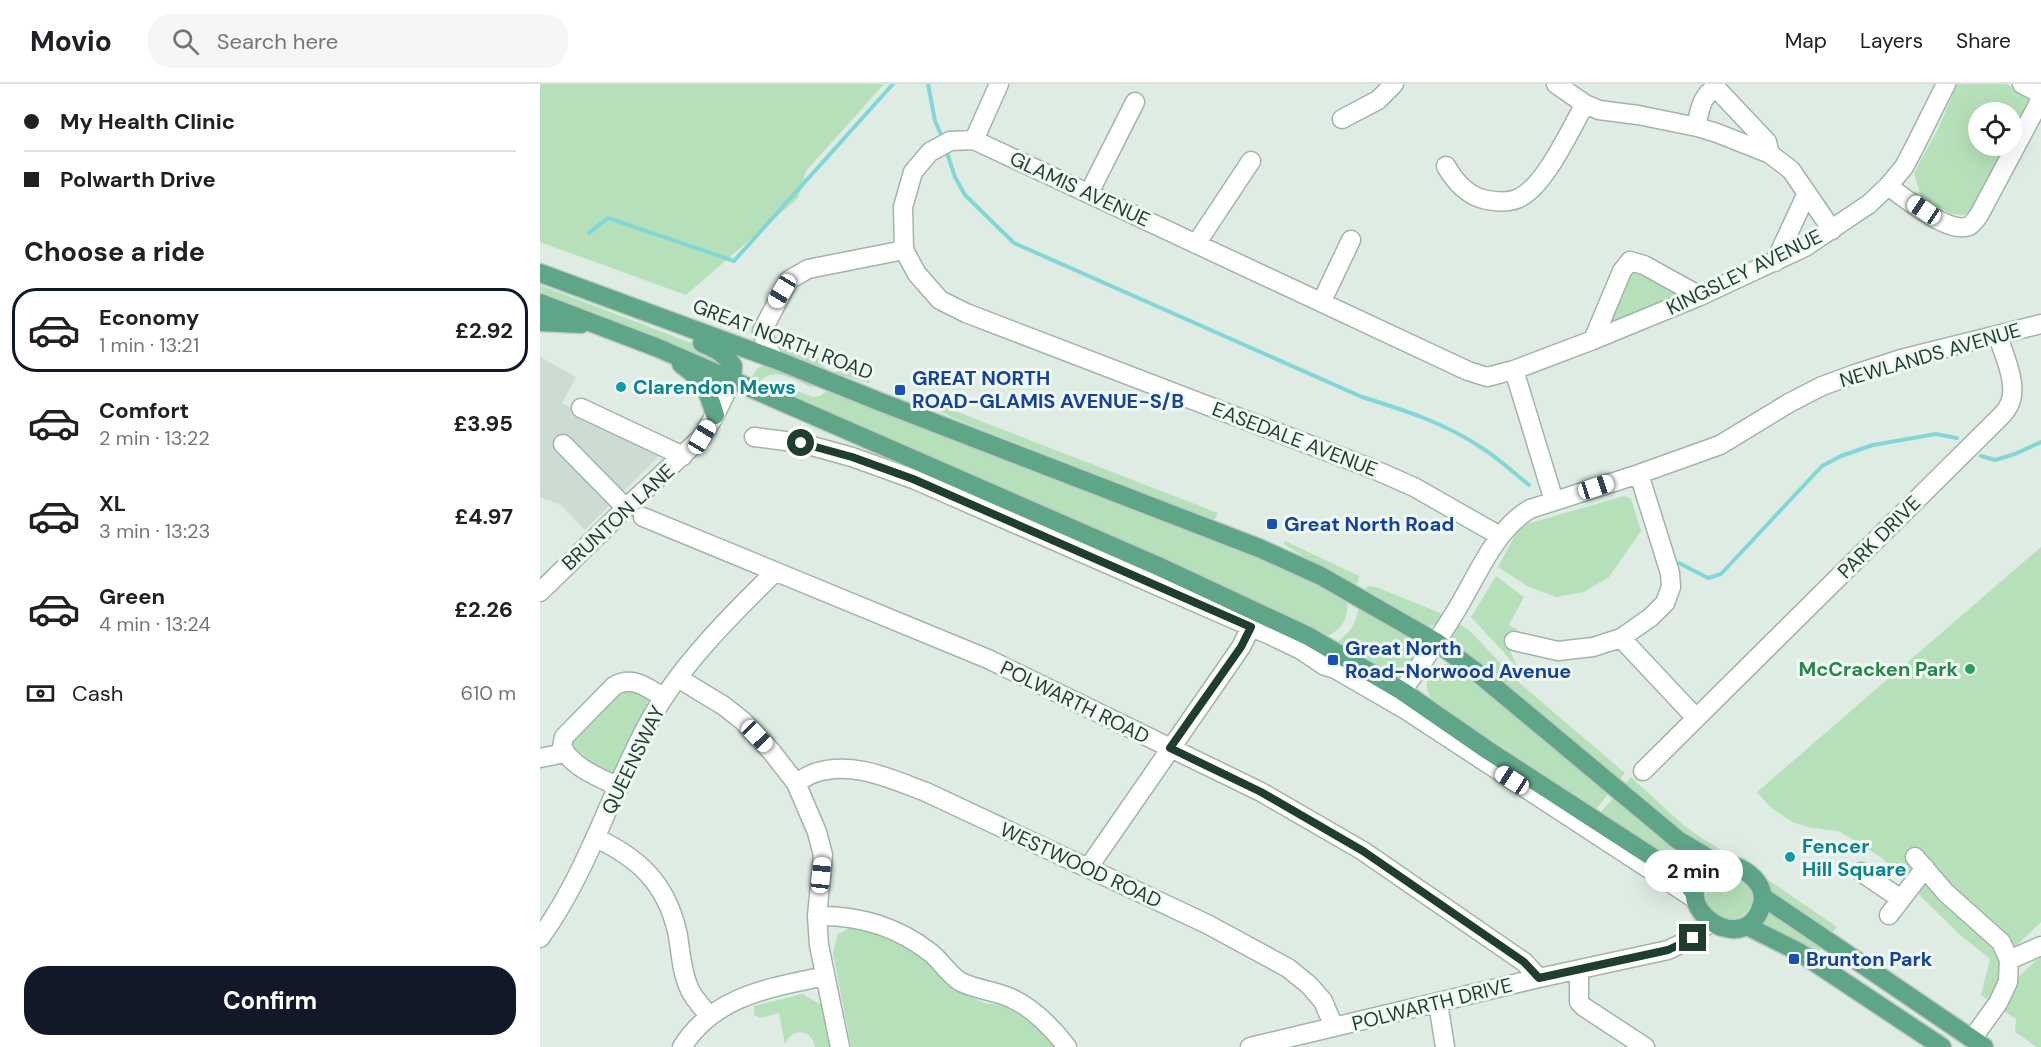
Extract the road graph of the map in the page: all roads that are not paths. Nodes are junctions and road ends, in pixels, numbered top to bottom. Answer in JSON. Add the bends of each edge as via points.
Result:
{"nodes":[{"id":1,"x":999,"y":84,"type":"edge"},
{"id":2,"x":1394,"y":84,"type":"edge"},
{"id":3,"x":1556,"y":84,"type":"edge"},
{"id":4,"x":1946,"y":84,"type":"edge"},
{"id":5,"x":2022,"y":84,"type":"edge"},
{"id":6,"x":2041,"y":94,"type":"edge"},
{"id":7,"x":2041,"y":99,"type":"edge"},
{"id":8,"x":1135,"y":102,"type":"dead end"},
{"id":9,"x":1585,"y":104,"type":"junction"},
{"id":10,"x":1342,"y":120,"type":"dead end"},
{"id":11,"x":1697,"y":127,"type":"junction"},
{"id":12,"x":974,"y":140,"type":"junction"},
{"id":13,"x":1770,"y":154,"type":"junction"},
{"id":14,"x":1251,"y":161,"type":"dead end"},
{"id":15,"x":1446,"y":166,"type":"dead end"},
{"id":16,"x":1888,"y":186,"type":"junction"},
{"id":17,"x":1089,"y":193,"type":"junction"},
{"id":18,"x":1807,"y":193,"type":"junction"},
{"id":19,"x":1832,"y":230,"type":"junction"},
{"id":20,"x":1352,"y":240,"type":"dead end"},
{"id":21,"x":1197,"y":244,"type":"junction"},
{"id":22,"x":904,"y":250,"type":"junction"},
{"id":23,"x":1775,"y":262,"type":"junction"},
{"id":24,"x":540,"y":273,"type":"edge"},
{"id":25,"x":1700,"y":296,"type":"junction"},
{"id":26,"x":1322,"y":301,"type":"junction"},
{"id":27,"x":540,"y":303,"type":"edge"},
{"id":28,"x":664,"y":317,"type":"junction"},
{"id":29,"x":540,"y":322,"type":"edge"},
{"id":30,"x":2041,"y":324,"type":"edge"},
{"id":31,"x":601,"y":326,"type":"junction"},
{"id":32,"x":1998,"y":336,"type":"junction"},
{"id":33,"x":1593,"y":340,"type":"junction"},
{"id":34,"x":658,"y":348,"type":"junction"},
{"id":35,"x":753,"y":351,"type":"junction"},
{"id":36,"x":774,"y":359,"type":"junction"},
{"id":37,"x":1514,"y":370,"type":"junction"},
{"id":38,"x":732,"y":380,"type":"junction"},
{"id":39,"x":581,"y":408,"type":"dead end"},
{"id":40,"x":716,"y":415,"type":"junction"},
{"id":41,"x":754,"y":437,"type":"dead end"},
{"id":42,"x":563,"y":444,"type":"dead end"},
{"id":43,"x":683,"y":456,"type":"junction"},
{"id":44,"x":1639,"y":474,"type":"junction"},
{"id":45,"x":1554,"y":501,"type":"junction"},
{"id":46,"x":626,"y":508,"type":"junction"},
{"id":47,"x":643,"y":517,"type":"dead end"},
{"id":48,"x":1500,"y":536,"type":"junction"},
{"id":49,"x":775,"y":572,"type":"junction"},
{"id":50,"x":540,"y":592,"type":"edge"},
{"id":51,"x":1251,"y":627,"type":"junction"},
{"id":52,"x":1621,"y":638,"type":"junction"},
{"id":53,"x":1514,"y":641,"type":"dead end"},
{"id":54,"x":1436,"y":642,"type":"junction"},
{"id":55,"x":678,"y":678,"type":"junction"},
{"id":56,"x":1402,"y":691,"type":"junction"},
{"id":57,"x":663,"y":698,"type":"junction"},
{"id":58,"x":1696,"y":718,"type":"junction"},
{"id":59,"x":1170,"y":748,"type":"junction"},
{"id":60,"x":565,"y":753,"type":"junction"},
{"id":61,"x":540,"y":758,"type":"edge"},
{"id":62,"x":1643,"y":771,"type":"dead end"},
{"id":63,"x":796,"y":783,"type":"junction"},
{"id":64,"x":619,"y":787,"type":"junction"},
{"id":65,"x":596,"y":838,"type":"junction"},
{"id":66,"x":1716,"y":864,"type":"junction"},
{"id":67,"x":1088,"y":868,"type":"junction"},
{"id":68,"x":1861,"y":872,"type":"dead end"},
{"id":69,"x":1695,"y":895,"type":"junction"},
{"id":70,"x":1763,"y":897,"type":"junction"},
{"id":71,"x":1900,"y":899,"type":"junction"},
{"id":72,"x":1889,"y":915,"type":"dead end"},
{"id":73,"x":817,"y":916,"type":"junction"},
{"id":74,"x":1710,"y":921,"type":"junction"},
{"id":75,"x":1747,"y":926,"type":"junction"},
{"id":76,"x":540,"y":938,"type":"edge"},
{"id":77,"x":2041,"y":946,"type":"edge"},
{"id":78,"x":2008,"y":960,"type":"junction"},
{"id":79,"x":1579,"y":970,"type":"junction"},
{"id":80,"x":825,"y":976,"type":"junction"},
{"id":81,"x":1539,"y":978,"type":"junction"},
{"id":82,"x":1438,"y":1003,"type":"junction"},
{"id":83,"x":709,"y":1015,"type":"junction"},
{"id":84,"x":1334,"y":1028,"type":"junction"},
{"id":85,"x":1305,"y":1041,"type":"edge"},
{"id":86,"x":1978,"y":1043,"type":"edge"},
{"id":87,"x":1642,"y":1046,"type":"edge"},
{"id":88,"x":682,"y":1047,"type":"edge"},
{"id":89,"x":840,"y":1047,"type":"edge"},
{"id":90,"x":1067,"y":1047,"type":"edge"},
{"id":91,"x":1250,"y":1047,"type":"edge"},
{"id":92,"x":1445,"y":1047,"type":"edge"},
{"id":93,"x":1942,"y":1047,"type":"edge"}],
"edges":[{"from":1,"to":12,"type":"street"},
{"from":2,"to":10,"type":"street","via":[[1378,100]]},
{"from":3,"to":9,"type":"street"},
{"from":4,"to":16,"type":"street","name":"KINGSLEY AVENUE","via":[[1904,167]]},
{"from":5,"to":6,"type":"street"},
{"from":7,"to":16,"type":"street","via":[[1970,225],[1958,228],[1942,222]]},
{"from":8,"to":17,"type":"street"},
{"from":9,"to":11,"type":"street","via":[[1599,110]]},
{"from":9,"to":15,"type":"street","via":[[1546,172],[1519,198],[1500,202],[1479,199],[1461,186]]},
{"from":11,"to":13,"type":"street"},
{"from":11,"to":13,"type":"street","via":[[1708,93],[1717,89],[1767,142]]},
{"from":12,"to":17,"type":"street","name":"GLAMIS AVENUE"},
{"from":12,"to":22,"type":"street","via":[[950,141],[930,152],[913,172],[903,207]]},
{"from":13,"to":18,"type":"street","via":[[1791,170]]},
{"from":14,"to":21,"type":"street"},
{"from":16,"to":19,"type":"street","name":"KINGSLEY AVENUE"},
{"from":17,"to":21,"type":"street","name":"GLAMIS AVENUE"},
{"from":18,"to":19,"type":"street"},
{"from":18,"to":23,"type":"street"},
{"from":19,"to":23,"type":"street","name":"KINGSLEY AVENUE"},
{"from":20,"to":26,"type":"street"},
{"from":21,"to":26,"type":"street","name":"GLAMIS AVENUE"},
{"from":22,"to":36,"type":"street","via":[[808,269],[789,280],[762,331]]},
{"from":22,"to":48,"type":"street","name":"EASEDALE AVENUE","via":[[917,274],[940,300],[966,313],[1373,469],[1414,487]]},
{"from":23,"to":25,"type":"street","name":"KINGSLEY AVENUE"},
{"from":24,"to":28,"type":"main road","name":"GREAT NORTH ROAD"},
{"from":25,"to":33,"type":"street","name":"KINGSLEY AVENUE"},
{"from":25,"to":33,"type":"street","via":[[1644,264],[1630,261],[1622,271]]},
{"from":26,"to":37,"type":"street","name":"GLAMIS AVENUE","via":[[1468,371],[1487,377]]},
{"from":27,"to":31,"type":"main road"},
{"from":28,"to":35,"type":"main road","name":"GREAT NORTH ROAD"},
{"from":28,"to":38,"type":"main road","via":[[683,335],[728,357],[734,366]]},
{"from":29,"to":31,"type":"main road"},
{"from":30,"to":32,"type":"street","name":"NEWLANDS AVENUE"},
{"from":31,"to":34,"type":"main road"},
{"from":32,"to":44,"type":"street","name":"NEWLANDS AVENUE","via":[[1901,359],[1822,386],[1720,445]]},
{"from":32,"to":58,"type":"street","name":"PARK DRIVE","via":[[2011,380],[2013,394],[2009,407]]},
{"from":33,"to":37,"type":"street","name":"KINGSLEY AVENUE"},
{"from":34,"to":38,"type":"main road"},
{"from":34,"to":40,"type":"main road","via":[[694,374],[707,389]]},
{"from":35,"to":36,"type":"main road","name":"GREAT NORTH ROAD"},
{"from":35,"to":38,"type":"main road"},
{"from":36,"to":54,"type":"main road","name":"GREAT NORTH ROAD","via":[[1259,548],[1348,590]]},
{"from":37,"to":45,"type":"street"},
{"from":38,"to":40,"type":"street","name":"BRUNTON LANE"},
{"from":38,"to":56,"type":"main road","via":[[1158,566],[1297,631]]},
{"from":39,"to":43,"type":"street"},
{"from":40,"to":43,"type":"street","name":"BRUNTON LANE"},
{"from":41,"to":51,"type":"street","via":[[801,443],[913,479]]},
{"from":42,"to":46,"type":"street"},
{"from":43,"to":46,"type":"street","name":"BRUNTON LANE"},
{"from":44,"to":45,"type":"street","name":"NEWLANDS AVENUE"},
{"from":44,"to":52,"type":"street","via":[[1671,587],[1665,603]]},
{"from":45,"to":48,"type":"street","name":"NEWLANDS AVENUE","via":[[1518,516]]},
{"from":46,"to":50,"type":"street","name":"BRUNTON LANE"},
{"from":47,"to":49,"type":"street","name":"POLWARTH ROAD"},
{"from":48,"to":54,"type":"street","name":"NEWLANDS AVENUE"},
{"from":49,"to":55,"type":"street","name":"QUEENSWAY"},
{"from":49,"to":59,"type":"street","name":"POLWARTH ROAD","via":[[988,659]]},
{"from":51,"to":59,"type":"street"},
{"from":51,"to":69,"type":"street","via":[[1301,650],[1406,710]]},
{"from":52,"to":53,"type":"street","via":[[1593,647],[1558,651]]},
{"from":52,"to":58,"type":"street"},
{"from":54,"to":56,"type":"street","name":"NEWLANDS AVENUE"},
{"from":54,"to":66,"type":"main road","name":"GREAT NORTH ROAD","via":[[1678,840]]},
{"from":55,"to":57,"type":"street","name":"QUEENSWAY"},
{"from":55,"to":63,"type":"street","via":[[743,721]]},
{"from":56,"to":69,"type":"main road","via":[[1680,874]]},
{"from":57,"to":60,"type":"street","via":[[637,682],[620,683],[564,737]]},
{"from":57,"to":64,"type":"street","name":"QUEENSWAY"},
{"from":58,"to":62,"type":"street","name":"PARK DRIVE"},
{"from":59,"to":67,"type":"street"},
{"from":59,"to":81,"type":"street","name":"POLWARTH ROAD","via":[[1261,792],[1363,851],[1524,962]]},
{"from":60,"to":61,"type":"street"},
{"from":60,"to":64,"type":"street","via":[[578,766]]},
{"from":63,"to":67,"type":"street","name":"WESTWOOD ROAD","via":[[812,774],[840,768],[882,775],[927,792]]},
{"from":63,"to":73,"type":"street","via":[[823,855]]},
{"from":64,"to":65,"type":"street","name":"QUEENSWAY"},
{"from":65,"to":76,"type":"street","name":"QUEENSWAY","via":[[555,918]]},
{"from":65,"to":83,"type":"street","via":[[636,861],[654,879],[676,929],[690,990]]},
{"from":66,"to":69,"type":"main road","via":[[1701,875]]},
{"from":66,"to":70,"type":"main road","name":"GREAT NORTH ROAD","via":[[1731,864],[1750,876]]},
{"from":67,"to":84,"type":"street","name":"WESTWOOD ROAD","via":[[1207,924],[1288,968],[1323,1001]]},
{"from":68,"to":71,"type":"street"},
{"from":69,"to":74,"type":"main road"},
{"from":70,"to":75,"type":"main road","via":[[1760,909]]},
{"from":70,"to":86,"type":"main road","name":"GREAT NORTH ROAD"},
{"from":71,"to":72,"type":"street"},
{"from":71,"to":78,"type":"street","via":[[1920,862],[1946,893],[2001,942]]},
{"from":73,"to":80,"type":"street"},
{"from":73,"to":90,"type":"street","via":[[856,918],[905,936],[936,957],[960,981],[1015,1000],[1035,1012]]},
{"from":74,"to":75,"type":"main road","via":[[1726,929]]},
{"from":74,"to":79,"type":"street","name":"POLWARTH DRIVE","via":[[1693,938],[1668,950]]},
{"from":75,"to":93,"type":"main road","via":[[1799,952]]},
{"from":77,"to":78,"type":"street"},
{"from":78,"to":86,"type":"street","via":[[2008,982]]},
{"from":79,"to":81,"type":"street","name":"POLWARTH DRIVE"},
{"from":79,"to":87,"type":"street","via":[[1579,1002]]},
{"from":80,"to":83,"type":"street","via":[[735,1000]]},
{"from":80,"to":89,"type":"street"},
{"from":81,"to":82,"type":"street","name":"POLWARTH DRIVE"},
{"from":82,"to":84,"type":"street","name":"POLWARTH DRIVE"},
{"from":82,"to":92,"type":"street"},
{"from":83,"to":88,"type":"street"},
{"from":84,"to":85,"type":"street","name":"POLWARTH DRIVE"},
{"from":85,"to":91,"type":"street","name":"POLWARTH DRIVE"}]}
